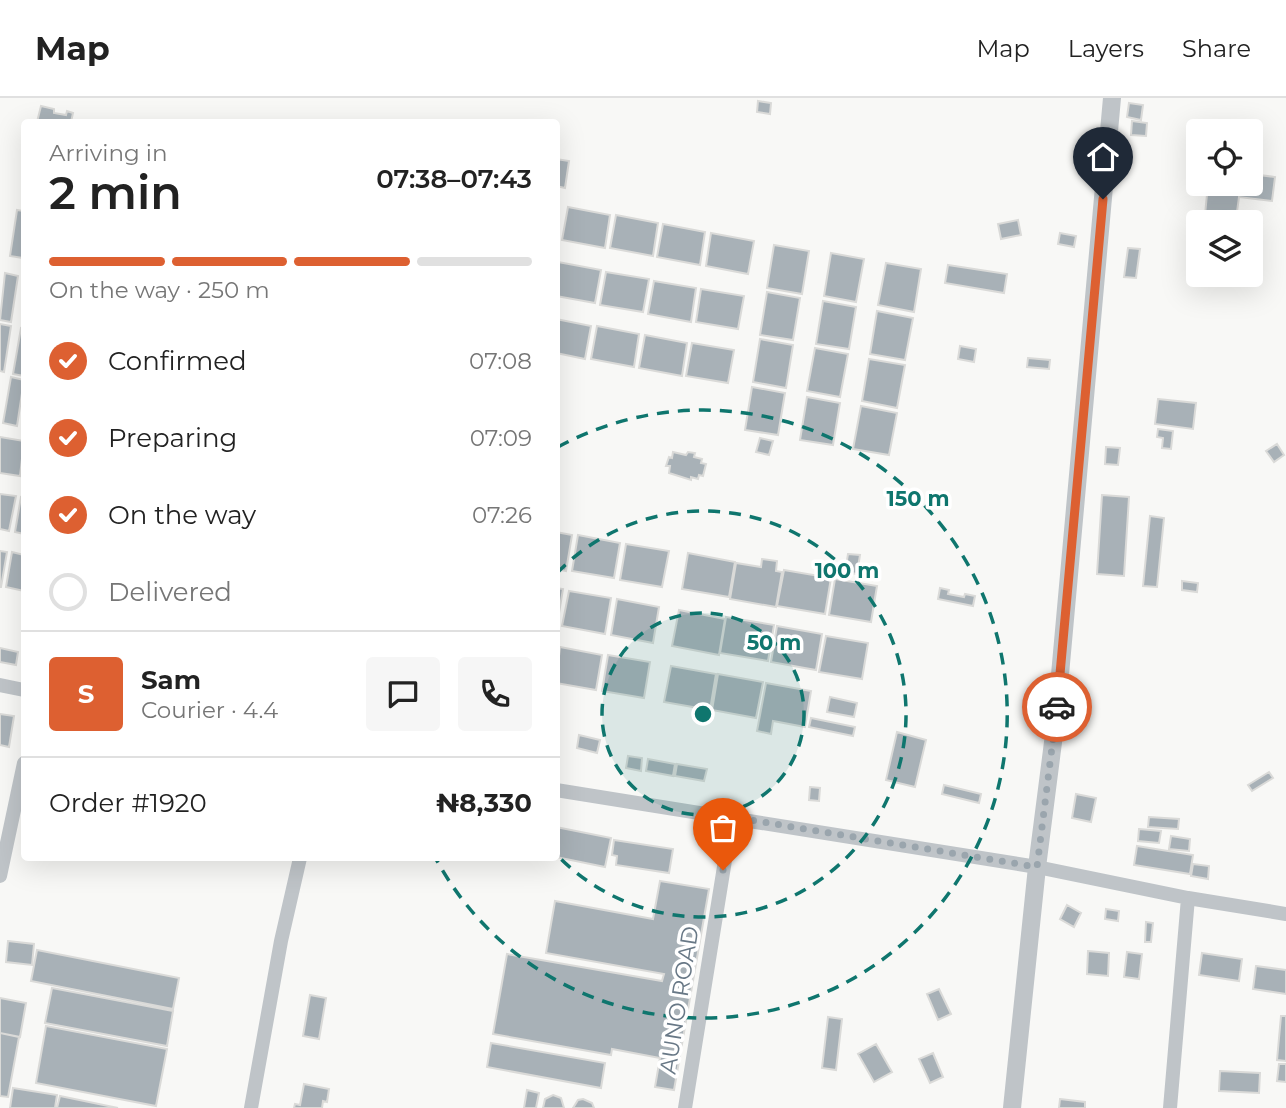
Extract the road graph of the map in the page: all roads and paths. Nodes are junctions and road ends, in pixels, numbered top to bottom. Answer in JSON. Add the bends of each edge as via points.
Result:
{"nodes":[{"id":1,"x":1112,"y":98,"type":"edge"},
{"id":2,"x":0,"y":685,"type":"edge"},
{"id":3,"x":21,"y":689,"type":"edge"},
{"id":4,"x":21,"y":777,"type":"edge"},
{"id":5,"x":560,"y":791,"type":"edge"},
{"id":6,"x":732,"y":817,"type":"junction"},
{"id":7,"x":299,"y":861,"type":"edge"},
{"id":8,"x":1037,"y":867,"type":"junction"},
{"id":9,"x":0,"y":876,"type":"edge"},
{"id":10,"x":1188,"y":898,"type":"junction"},
{"id":11,"x":1286,"y":914,"type":"edge"},
{"id":12,"x":251,"y":1108,"type":"edge"},
{"id":13,"x":685,"y":1108,"type":"edge"},
{"id":14,"x":1012,"y":1108,"type":"edge"},
{"id":15,"x":1170,"y":1108,"type":"edge"}],
"edges":[{"from":1,"to":8,"type":"street","via":[[1056,719]]},
{"from":2,"to":3,"type":"street"},
{"from":4,"to":9,"type":"street"},
{"from":5,"to":6,"type":"street"},
{"from":6,"to":8,"type":"street"},
{"from":6,"to":13,"type":"street","name":"AUNO ROAD"},
{"from":7,"to":12,"type":"street"},
{"from":8,"to":10,"type":"street"},
{"from":8,"to":14,"type":"street"},
{"from":10,"to":11,"type":"street"},
{"from":10,"to":15,"type":"street"}]}
